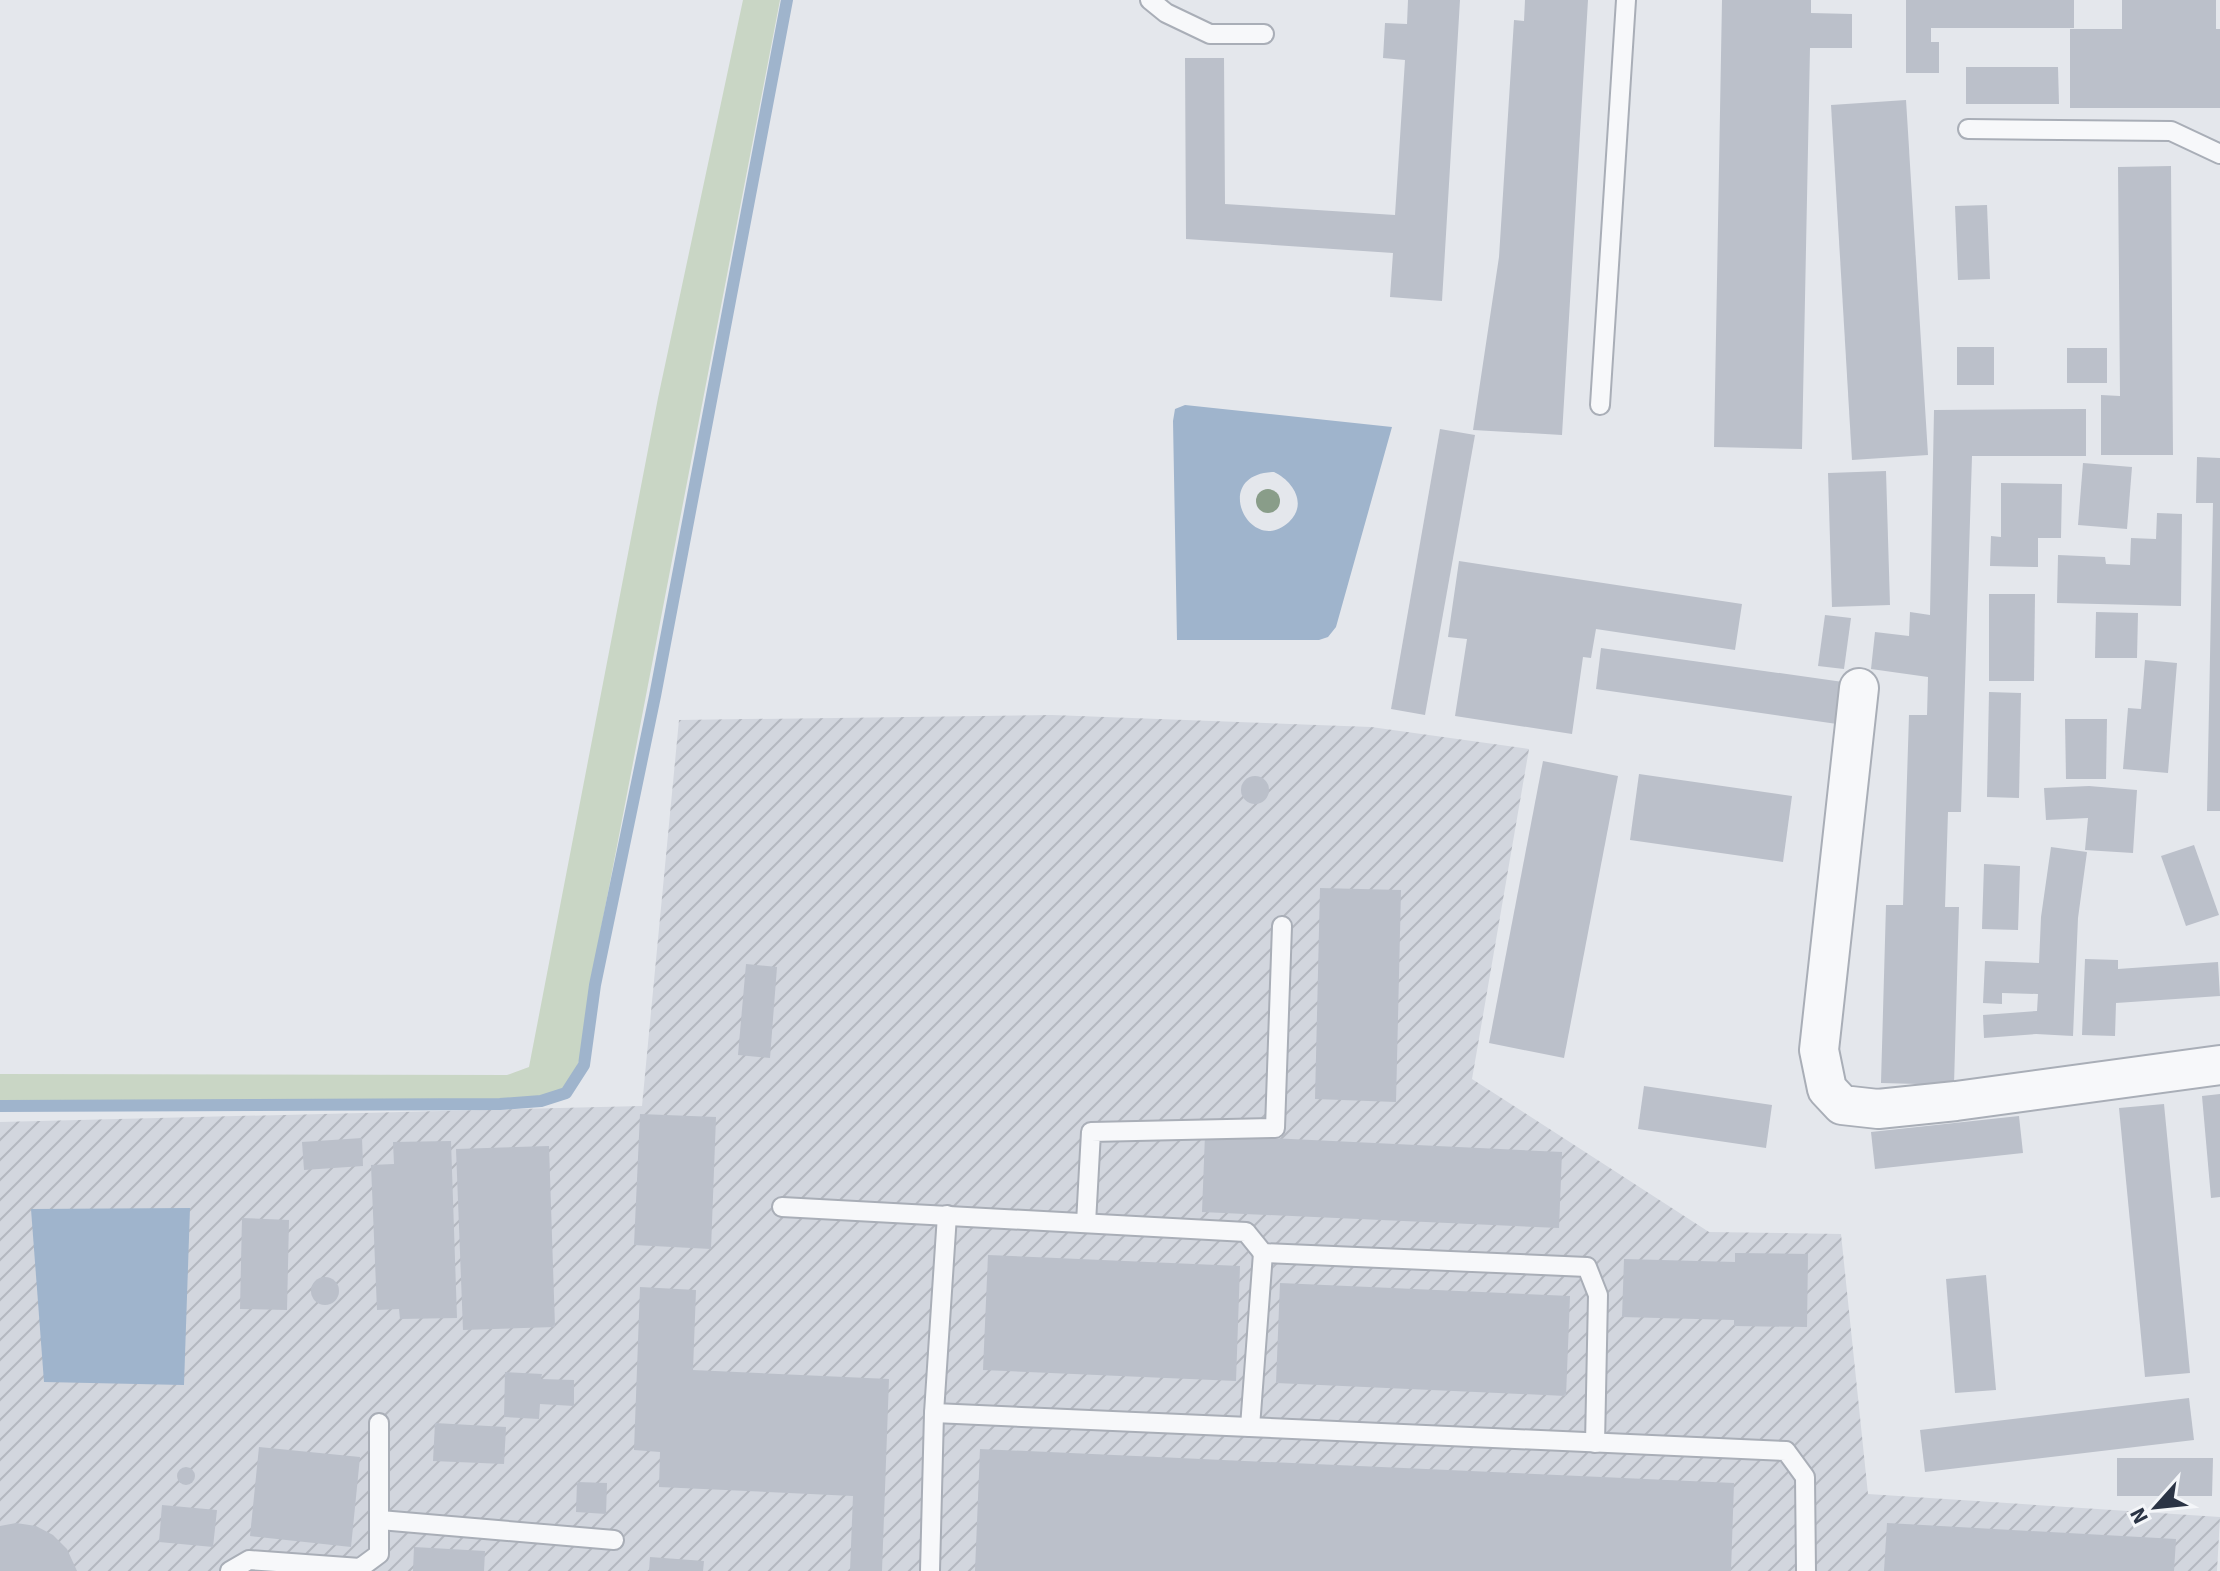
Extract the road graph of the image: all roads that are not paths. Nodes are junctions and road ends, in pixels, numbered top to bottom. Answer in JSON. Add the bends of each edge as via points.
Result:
{"nodes":[{"id":1,"x":1150,"y":0,"type":"edge"},
{"id":2,"x":1626,"y":0,"type":"edge"},
{"id":3,"x":1264,"y":34,"type":"dead end"},
{"id":4,"x":1968,"y":129,"type":"dead end"},
{"id":5,"x":2220,"y":154,"type":"edge"},
{"id":6,"x":1600,"y":405,"type":"dead end"},
{"id":7,"x":1859,"y":688,"type":"dead end"},
{"id":8,"x":1282,"y":926,"type":"dead end"},
{"id":9,"x":2220,"y":1065,"type":"edge"},
{"id":10,"x":782,"y":1207,"type":"dead end"},
{"id":11,"x":947,"y":1215,"type":"junction"},
{"id":12,"x":1086,"y":1223,"type":"junction"},
{"id":13,"x":1263,"y":1253,"type":"junction"},
{"id":14,"x":934,"y":1413,"type":"junction"},
{"id":15,"x":379,"y":1423,"type":"dead end"},
{"id":16,"x":1250,"y":1427,"type":"junction"},
{"id":17,"x":1595,"y":1443,"type":"junction"},
{"id":18,"x":380,"y":1520,"type":"junction"},
{"id":19,"x":614,"y":1540,"type":"dead end"},
{"id":20,"x":230,"y":1571,"type":"edge"},
{"id":21,"x":930,"y":1571,"type":"edge"},
{"id":22,"x":1806,"y":1571,"type":"edge"}],
"edges":[{"from":1,"to":3,"type":"lane","via":[[1210,34]]},
{"from":2,"to":6,"type":"lane"},
{"from":4,"to":5,"type":"lane","via":[[2171,131]]},
{"from":7,"to":9,"type":"street","via":[[1819,1050],[1827,1089],[1842,1105],[1878,1109],[1956,1101]]},
{"from":8,"to":12,"type":"lane","via":[[1275,1128],[1091,1132]]},
{"from":10,"to":11,"type":"lane"},
{"from":11,"to":12,"type":"lane"},
{"from":11,"to":14,"type":"lane"},
{"from":12,"to":13,"type":"lane","via":[[1246,1232]]},
{"from":13,"to":16,"type":"lane"},
{"from":13,"to":17,"type":"lane","via":[[1587,1267],[1598,1295]]},
{"from":14,"to":16,"type":"lane"},
{"from":14,"to":21,"type":"lane"},
{"from":15,"to":18,"type":"lane"},
{"from":16,"to":17,"type":"lane"},
{"from":17,"to":22,"type":"lane","via":[[1786,1451],[1805,1477]]},
{"from":18,"to":19,"type":"lane"},
{"from":18,"to":20,"type":"lane","via":[[379,1554],[360,1568],[249,1560]]}]}
